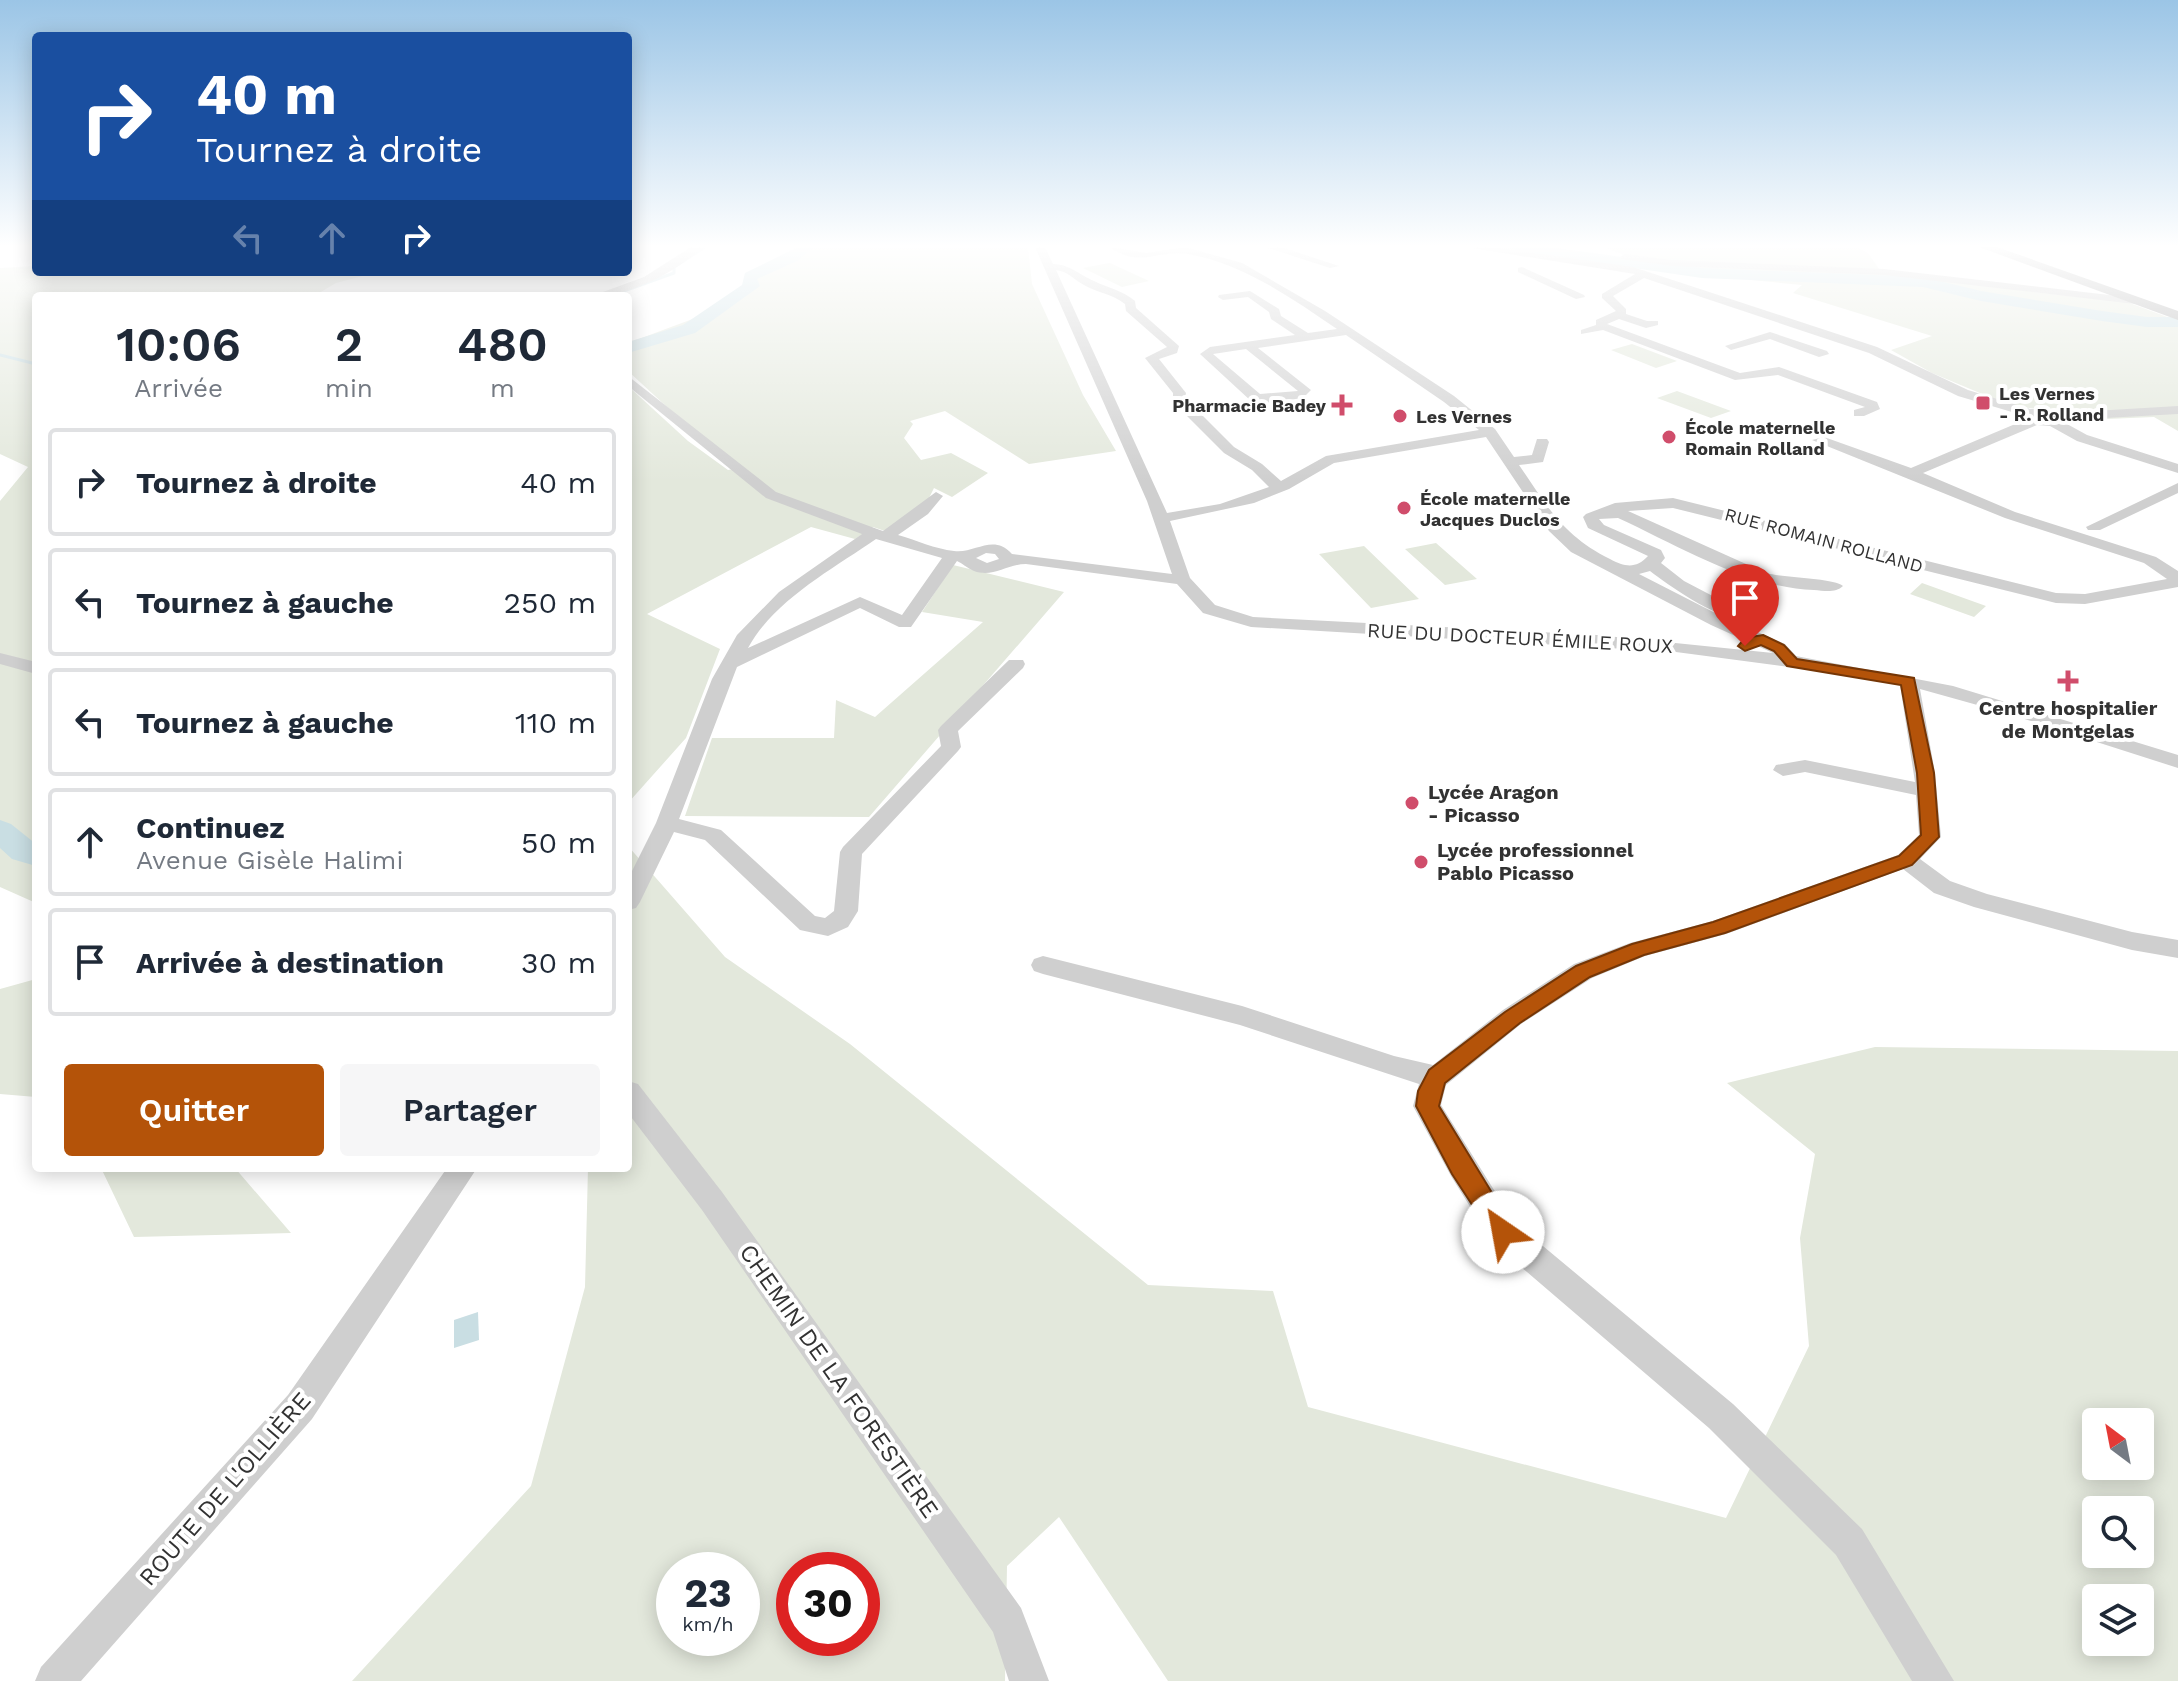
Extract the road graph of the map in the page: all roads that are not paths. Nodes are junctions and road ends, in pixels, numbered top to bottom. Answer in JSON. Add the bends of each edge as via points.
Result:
{"nodes":[{"id":1,"x":1075,"y":325,"type":"edge"},
{"id":2,"x":1149,"y":325,"type":"edge"},
{"id":3,"x":1288,"y":325,"type":"edge"},
{"id":4,"x":1339,"y":325,"type":"edge"},
{"id":5,"x":1800,"y":325,"type":"edge"},
{"id":6,"x":1603,"y":326,"type":"joint"},
{"id":7,"x":1348,"y":331,"type":"junction"},
{"id":8,"x":1585,"y":332,"type":"dead end"},
{"id":9,"x":1306,"y":337,"type":"junction"},
{"id":10,"x":1854,"y":343,"type":"junction"},
{"id":11,"x":1249,"y":346,"type":"junction"},
{"id":12,"x":1731,"y":346,"type":"dead end"},
{"id":13,"x":1823,"y":354,"type":"junction"},
{"id":14,"x":1809,"y":360,"type":"dead end"},
{"id":15,"x":1794,"y":365,"type":"dead end"},
{"id":16,"x":1779,"y":371,"type":"junction"},
{"id":17,"x":632,"y":383,"type":"edge"},
{"id":18,"x":2178,"y":410,"type":"edge"},
{"id":19,"x":1859,"y":413,"type":"dead end"},
{"id":20,"x":2033,"y":417,"type":"junction"},
{"id":21,"x":2057,"y":420,"type":"junction"},
{"id":22,"x":1490,"y":432,"type":"junction"},
{"id":23,"x":1819,"y":440,"type":"dead end"},
{"id":24,"x":1542,"y":442,"type":"dead end"},
{"id":25,"x":1511,"y":461,"type":"junction"},
{"id":26,"x":2178,"y":469,"type":"edge"},
{"id":27,"x":1911,"y":473,"type":"junction"},
{"id":28,"x":2178,"y":487,"type":"edge"},
{"id":29,"x":1279,"y":488,"type":"junction"},
{"id":30,"x":936,"y":496,"type":"dead end"},
{"id":31,"x":1600,"y":512,"type":"junction"},
{"id":32,"x":1161,"y":518,"type":"junction"},
{"id":33,"x":2094,"y":527,"type":"dead end"},
{"id":34,"x":880,"y":534,"type":"junction"},
{"id":35,"x":960,"y":556,"type":"junction"},
{"id":36,"x":1652,"y":564,"type":"junction"},
{"id":37,"x":1621,"y":573,"type":"junction"},
{"id":38,"x":1182,"y":580,"type":"junction"},
{"id":39,"x":1835,"y":586,"type":"dead end"},
{"id":40,"x":1738,"y":614,"type":"dead end"},
{"id":41,"x":1752,"y":647,"type":"junction"},
{"id":42,"x":0,"y":658,"type":"edge"},
{"id":43,"x":730,"y":663,"type":"junction"},
{"id":44,"x":1016,"y":664,"type":"dead end"},
{"id":45,"x":32,"y":667,"type":"edge"},
{"id":46,"x":1909,"y":682,"type":"junction"},
{"id":47,"x":2178,"y":762,"type":"edge"},
{"id":48,"x":1783,"y":770,"type":"dead end"},
{"id":49,"x":1927,"y":791,"type":"junction"},
{"id":50,"x":667,"y":823,"type":"junction"},
{"id":51,"x":1906,"y":860,"type":"junction"},
{"id":52,"x":632,"y":894,"type":"edge"},
{"id":53,"x":2178,"y":949,"type":"edge"},
{"id":54,"x":1043,"y":965,"type":"dead end"},
{"id":55,"x":1437,"y":1077,"type":"junction"},
{"id":56,"x":632,"y":1097,"type":"edge"},
{"id":57,"x":460,"y":1172,"type":"edge"},
{"id":58,"x":55,"y":1681,"type":"edge"},
{"id":59,"x":1029,"y":1681,"type":"edge"},
{"id":60,"x":1934,"y":1681,"type":"edge"}],
"edges":[{"from":1,"to":32,"type":"street"},
{"from":2,"to":29,"type":"street","via":[[1173,346],[1151,358],[1180,393],[1178,399],[1229,450]]},
{"from":3,"to":9,"type":"street"},
{"from":4,"to":7,"type":"street"},
{"from":5,"to":10,"type":"street"},
{"from":6,"to":8,"type":"street"},
{"from":6,"to":16,"type":"street","via":[[1739,377]]},
{"from":7,"to":9,"type":"street"},
{"from":7,"to":22,"type":"street"},
{"from":9,"to":11,"type":"street"},
{"from":10,"to":13,"type":"street"},
{"from":10,"to":20,"type":"street","via":[[1946,387]]},
{"from":11,"to":11,"type":"street","via":[[1206,354],[1256,398],[1303,394],[1305,390]]},
{"from":12,"to":13,"type":"street","via":[[1770,335]]},
{"from":13,"to":14,"type":"street"},
{"from":15,"to":16,"type":"street"},
{"from":16,"to":19,"type":"street","via":[[1872,405]]},
{"from":17,"to":34,"type":"street","via":[[771,495]]},
{"from":18,"to":21,"type":"street"},
{"from":20,"to":21,"type":"street","via":[[2039,411]]},
{"from":20,"to":27,"type":"street"},
{"from":21,"to":26,"type":"street","via":[[2082,438]]},
{"from":22,"to":25,"type":"street"},
{"from":22,"to":29,"type":"street","via":[[1331,459]]},
{"from":23,"to":27,"type":"street"},
{"from":24,"to":25,"type":"street","via":[[1538,459]]},
{"from":25,"to":37,"type":"street","via":[[1555,528],[1577,549]]},
{"from":27,"to":31,"type":"street","name":"RUE ROMAIN ROLLAND","via":[[2010,515],[2150,560],[2178,582],[2085,599],[2056,598],[1689,505],[1657,503]]},
{"from":28,"to":33,"type":"street"},
{"from":29,"to":32,"type":"street","via":[[1247,501]]},
{"from":30,"to":34,"type":"street","via":[[923,511]]},
{"from":31,"to":36,"type":"street","via":[[1591,517],[1593,525],[1655,553]]},
{"from":31,"to":39,"type":"street","via":[[1621,514],[1760,577]]},
{"from":32,"to":38,"type":"street"},
{"from":34,"to":35,"type":"street"},
{"from":34,"to":43,"type":"street","via":[[767,611]]},
{"from":35,"to":38,"type":"street","via":[[994,549],[1008,559]]},
{"from":35,"to":43,"type":"street","via":[[905,623],[860,602]]},
{"from":36,"to":37,"type":"street"},
{"from":36,"to":40,"type":"street","via":[[1678,585]]},
{"from":37,"to":41,"type":"street","via":[[1717,621]]},
{"from":38,"to":41,"type":"street","name":"RUE DU DOCTEUR ÉMILE ROUX","via":[[1209,609],[1251,622]]},
{"from":41,"to":46,"type":"street","name":"RUE DU DOCTEUR ÉMILE ROUX","via":[[1792,662]]},
{"from":42,"to":45,"type":"street"},
{"from":43,"to":50,"type":"street"},
{"from":44,"to":50,"type":"street","via":[[948,730],[951,747],[851,852],[846,911],[828,927],[808,924],[713,835]]},
{"from":46,"to":47,"type":"street","name":"RUE DU DOCTEUR ÉMILE ROUX","via":[[2058,720]]},
{"from":46,"to":49,"type":"street"},
{"from":48,"to":49,"type":"street","via":[[1805,766]]},
{"from":49,"to":51,"type":"street","via":[[1930,837]]},
{"from":50,"to":52,"type":"street"},
{"from":51,"to":53,"type":"street","via":[[1942,887],[1982,901]]},
{"from":51,"to":55,"type":"street","via":[[1583,971],[1512,1017]]},
{"from":54,"to":55,"type":"street","via":[[1242,1016]]},
{"from":55,"to":60,"type":"street","via":[[1427,1106],[1503,1232],[1721,1416],[1849,1542]]},
{"from":56,"to":59,"type":"street","name":"CHEMIN DE LA FORESTIÈRE","via":[[712,1201],[1008,1621]]},
{"from":57,"to":58,"type":"street","name":"ROUTE DE L'OLLIÈRE","via":[[300,1407]]}]}
